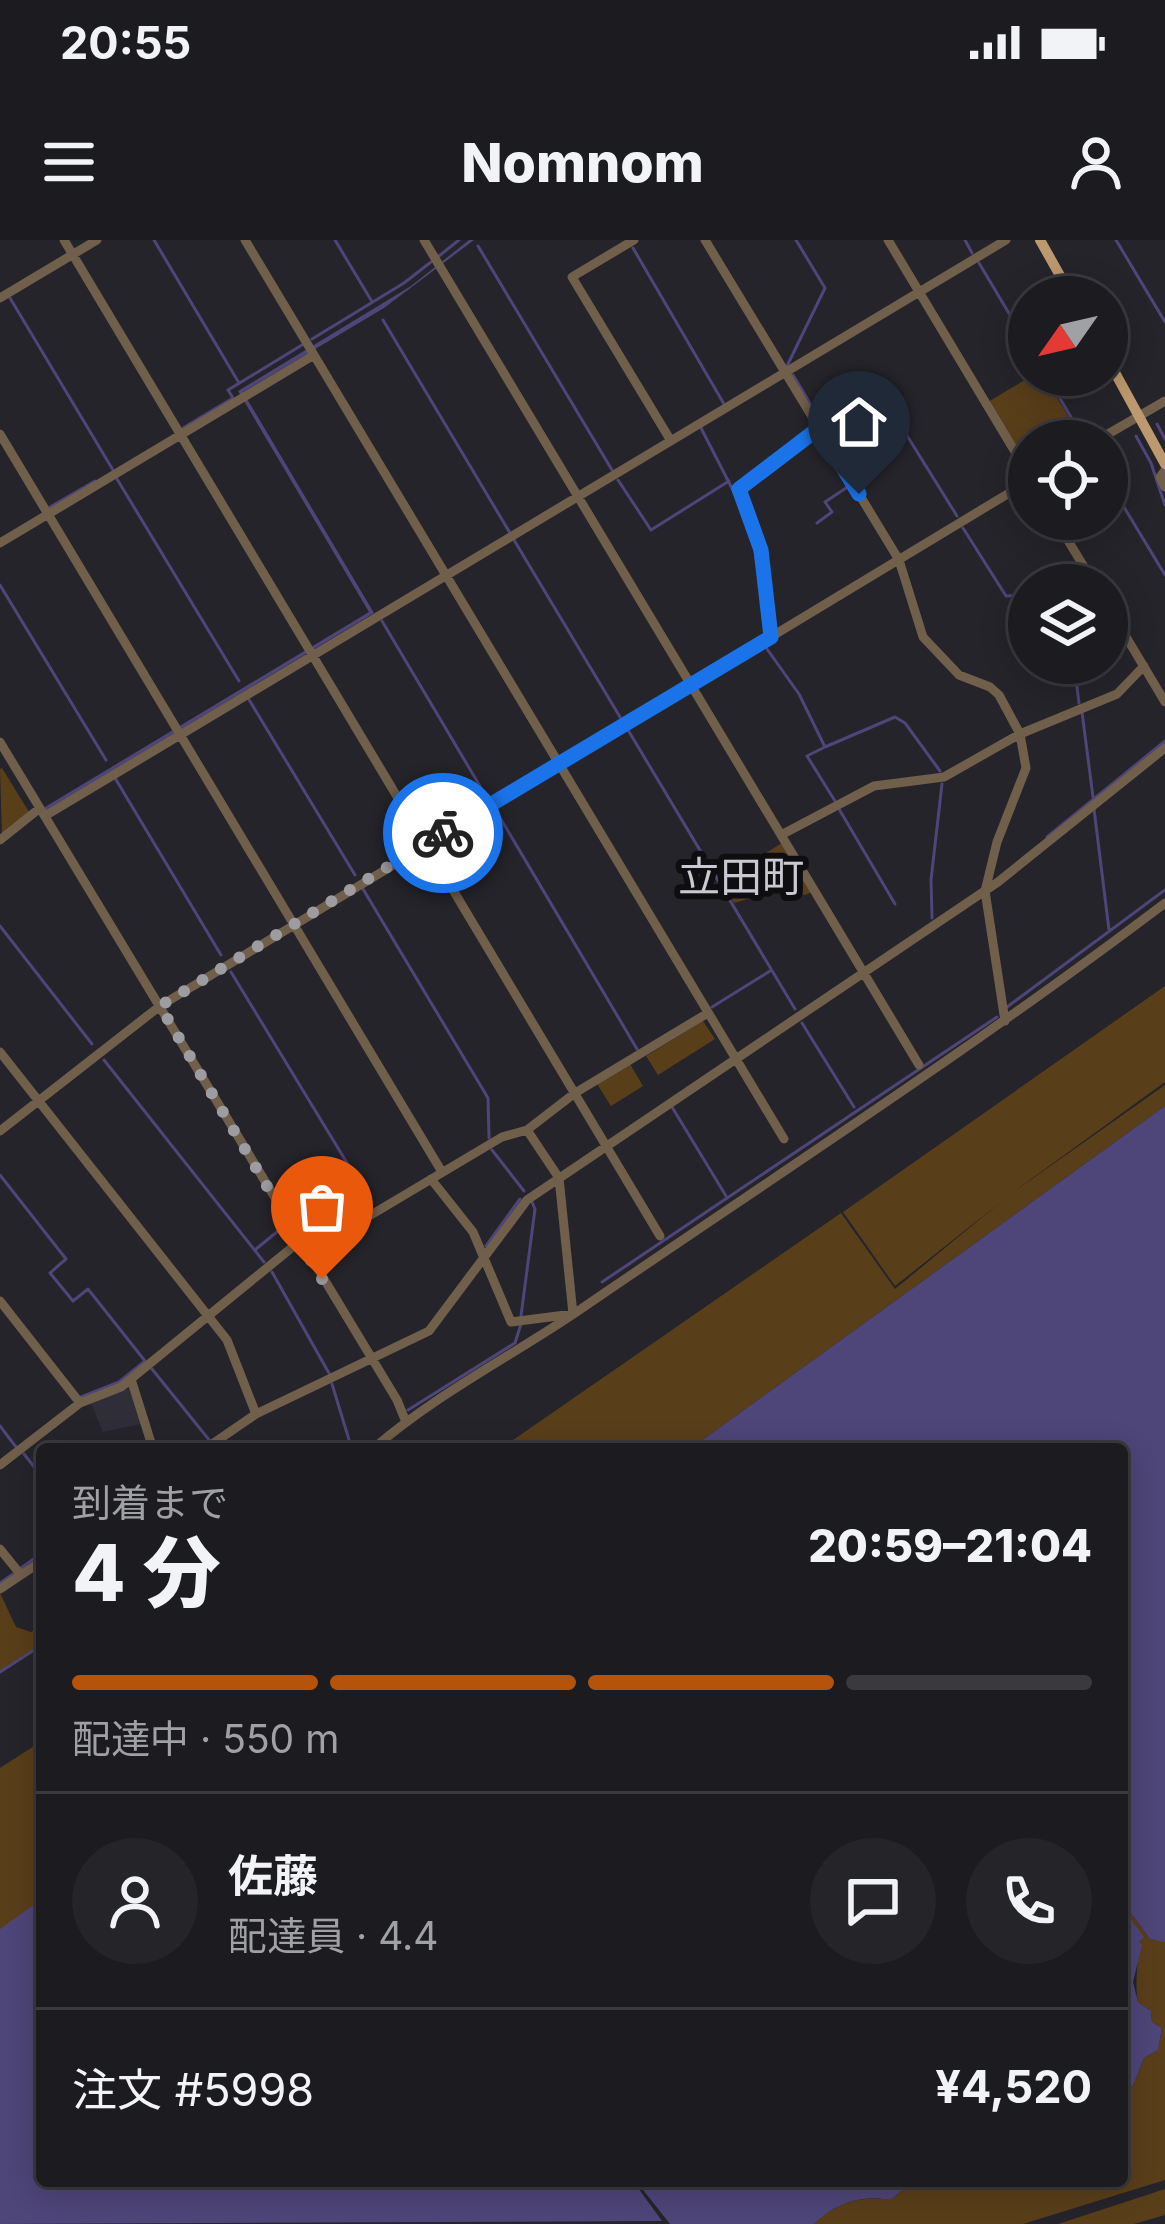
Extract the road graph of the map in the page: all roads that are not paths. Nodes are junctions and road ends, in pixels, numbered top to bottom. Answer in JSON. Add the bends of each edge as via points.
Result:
{"nodes":[{"id":1,"x":64,"y":240,"type":"edge"},
{"id":2,"x":97,"y":240,"type":"edge"},
{"id":3,"x":244,"y":240,"type":"edge"},
{"id":4,"x":424,"y":240,"type":"edge"},
{"id":5,"x":634,"y":240,"type":"edge"},
{"id":6,"x":705,"y":240,"type":"edge"},
{"id":7,"x":888,"y":240,"type":"edge"},
{"id":8,"x":1006,"y":240,"type":"edge"},
{"id":9,"x":1040,"y":240,"type":"edge"},
{"id":10,"x":72,"y":255,"type":"junction"},
{"id":11,"x":1060,"y":276,"type":"edge"},
{"id":12,"x":919,"y":292,"type":"junction"},
{"id":13,"x":0,"y":298,"type":"edge"},
{"id":14,"x":312,"y":352,"type":"junction"},
{"id":15,"x":785,"y":373,"type":"junction"},
{"id":16,"x":1128,"y":396,"type":"edge"},
{"id":17,"x":1165,"y":400,"type":"edge"},
{"id":18,"x":1139,"y":416,"type":"junction"},
{"id":19,"x":1128,"y":422,"type":"edge"},
{"id":20,"x":819,"y":428,"type":"junction"},
{"id":21,"x":0,"y":434,"type":"edge"},
{"id":22,"x":180,"y":435,"type":"junction"},
{"id":23,"x":671,"y":441,"type":"junction"},
{"id":24,"x":1008,"y":442,"type":"edge"},
{"id":25,"x":1165,"y":467,"type":"edge"},
{"id":26,"x":1165,"y":488,"type":"edge"},
{"id":27,"x":1008,"y":491,"type":"edge"},
{"id":28,"x":578,"y":497,"type":"junction"},
{"id":29,"x":48,"y":515,"type":"junction"},
{"id":30,"x":0,"y":543,"type":"edge"},
{"id":31,"x":899,"y":560,"type":"junction"},
{"id":32,"x":446,"y":576,"type":"junction"},
{"id":33,"x":771,"y":637,"type":"junction"},
{"id":34,"x":1128,"y":640,"type":"edge"},
{"id":35,"x":311,"y":652,"type":"junction"},
{"id":36,"x":1144,"y":666,"type":"junction"},
{"id":37,"x":692,"y":684,"type":"junction"},
{"id":38,"x":1165,"y":701,"type":"edge"},
{"id":39,"x":178,"y":731,"type":"junction"},
{"id":40,"x":1020,"y":734,"type":"junction"},
{"id":41,"x":0,"y":742,"type":"edge"},
{"id":42,"x":1165,"y":748,"type":"edge"},
{"id":43,"x":559,"y":764,"type":"junction"},
{"id":44,"x":42,"y":812,"type":"junction"},
{"id":45,"x":781,"y":835,"type":"junction"},
{"id":46,"x":0,"y":840,"type":"edge"},
{"id":47,"x":424,"y":844,"type":"junction"},
{"id":48,"x":985,"y":891,"type":"junction"},
{"id":49,"x":1165,"y":903,"type":"edge"},
{"id":50,"x":293,"y":924,"type":"junction"},
{"id":51,"x":866,"y":975,"type":"junction"},
{"id":52,"x":160,"y":1006,"type":"junction"},
{"id":53,"x":708,"y":1013,"type":"junction"},
{"id":54,"x":1005,"y":1021,"type":"junction"},
{"id":55,"x":0,"y":1052,"type":"edge"},
{"id":56,"x":736,"y":1060,"type":"junction"},
{"id":57,"x":919,"y":1065,"type":"dead end"},
{"id":58,"x":575,"y":1093,"type":"junction"},
{"id":59,"x":39,"y":1101,"type":"junction"},
{"id":60,"x":527,"y":1130,"type":"junction"},
{"id":61,"x":0,"y":1131,"type":"edge"},
{"id":62,"x":784,"y":1139,"type":"dead end"},
{"id":63,"x":607,"y":1146,"type":"junction"},
{"id":64,"x":442,"y":1172,"type":"junction"},
{"id":65,"x":559,"y":1178,"type":"junction"},
{"id":66,"x":431,"y":1179,"type":"junction"},
{"id":67,"x":660,"y":1236,"type":"dead end"},
{"id":68,"x":299,"y":1241,"type":"junction"},
{"id":69,"x":307,"y":1253,"type":"junction"},
{"id":70,"x":483,"y":1257,"type":"junction"},
{"id":71,"x":0,"y":1301,"type":"edge"},
{"id":72,"x":573,"y":1314,"type":"junction"},
{"id":73,"x":208,"y":1316,"type":"junction"},
{"id":74,"x":372,"y":1360,"type":"junction"},
{"id":75,"x":131,"y":1378,"type":"junction"},
{"id":76,"x":80,"y":1403,"type":"junction"},
{"id":77,"x":255,"y":1411,"type":"junction"},
{"id":78,"x":406,"y":1422,"type":"junction"},
{"id":79,"x":151,"y":1443,"type":"edge"},
{"id":80,"x":213,"y":1443,"type":"edge"},
{"id":81,"x":380,"y":1443,"type":"edge"},
{"id":82,"x":0,"y":1466,"type":"edge"},
{"id":83,"x":0,"y":1549,"type":"edge"},
{"id":84,"x":36,"y":1564,"type":"edge"},
{"id":85,"x":19,"y":1573,"type":"junction"},
{"id":86,"x":0,"y":1589,"type":"edge"}],
"edges":[{"from":1,"to":10,"type":"street"},
{"from":2,"to":10,"type":"street"},
{"from":3,"to":14,"type":"street"},
{"from":4,"to":28,"type":"street"},
{"from":5,"to":23,"type":"street","via":[[572,278]]},
{"from":6,"to":15,"type":"street"},
{"from":7,"to":12,"type":"street"},
{"from":8,"to":12,"type":"street"},
{"from":9,"to":11,"type":"main road"},
{"from":10,"to":13,"type":"street"},
{"from":10,"to":22,"type":"street"},
{"from":12,"to":15,"type":"street"},
{"from":12,"to":24,"type":"street"},
{"from":14,"to":22,"type":"street"},
{"from":14,"to":32,"type":"street"},
{"from":15,"to":20,"type":"street"},
{"from":15,"to":23,"type":"street"},
{"from":16,"to":18,"type":"main road"},
{"from":17,"to":18,"type":"street"},
{"from":18,"to":19,"type":"street"},
{"from":18,"to":25,"type":"main road"},
{"from":20,"to":31,"type":"street"},
{"from":20,"to":33,"type":"street","via":[[739,489],[761,550]]},
{"from":21,"to":29,"type":"street"},
{"from":22,"to":29,"type":"street"},
{"from":22,"to":35,"type":"street"},
{"from":23,"to":28,"type":"street"},
{"from":25,"to":26,"type":"street"},
{"from":27,"to":31,"type":"street"},
{"from":28,"to":32,"type":"street"},
{"from":28,"to":37,"type":"street"},
{"from":29,"to":30,"type":"street"},
{"from":29,"to":39,"type":"street"},
{"from":31,"to":33,"type":"street"},
{"from":31,"to":40,"type":"street","via":[[923,637],[959,675],[999,694]]},
{"from":32,"to":35,"type":"street"},
{"from":32,"to":43,"type":"street"},
{"from":33,"to":37,"type":"street"},
{"from":34,"to":36,"type":"street"},
{"from":35,"to":39,"type":"street"},
{"from":35,"to":47,"type":"street"},
{"from":36,"to":38,"type":"street"},
{"from":36,"to":40,"type":"street","via":[[1117,694]]},
{"from":37,"to":43,"type":"street"},
{"from":37,"to":45,"type":"street"},
{"from":39,"to":44,"type":"street"},
{"from":39,"to":50,"type":"street"},
{"from":40,"to":45,"type":"street","via":[[944,777],[874,786]]},
{"from":40,"to":48,"type":"street","via":[[1026,768]]},
{"from":41,"to":44,"type":"street"},
{"from":42,"to":48,"type":"street"},
{"from":43,"to":47,"type":"street"},
{"from":43,"to":53,"type":"street"},
{"from":44,"to":46,"type":"street"},
{"from":44,"to":52,"type":"street"},
{"from":45,"to":51,"type":"street"},
{"from":47,"to":50,"type":"street"},
{"from":47,"to":58,"type":"street"},
{"from":48,"to":51,"type":"street"},
{"from":48,"to":54,"type":"street"},
{"from":49,"to":54,"type":"street"},
{"from":50,"to":52,"type":"street"},
{"from":50,"to":64,"type":"street"},
{"from":51,"to":56,"type":"street"},
{"from":51,"to":57,"type":"street"},
{"from":52,"to":59,"type":"street"},
{"from":52,"to":68,"type":"street"},
{"from":53,"to":56,"type":"street"},
{"from":53,"to":58,"type":"street"},
{"from":54,"to":72,"type":"street"},
{"from":55,"to":59,"type":"street"},
{"from":56,"to":62,"type":"street"},
{"from":56,"to":63,"type":"street"},
{"from":58,"to":60,"type":"street"},
{"from":58,"to":63,"type":"street"},
{"from":59,"to":61,"type":"street"},
{"from":59,"to":73,"type":"street"},
{"from":60,"to":64,"type":"street"},
{"from":60,"to":65,"type":"street"},
{"from":63,"to":65,"type":"street"},
{"from":63,"to":67,"type":"street"},
{"from":64,"to":66,"type":"street"},
{"from":65,"to":70,"type":"street","via":[[527,1200]]},
{"from":65,"to":72,"type":"street"},
{"from":66,"to":69,"type":"street"},
{"from":66,"to":70,"type":"street"},
{"from":68,"to":69,"type":"street"},
{"from":68,"to":73,"type":"street"},
{"from":69,"to":74,"type":"street"},
{"from":70,"to":72,"type":"street","via":[[511,1322]]},
{"from":70,"to":74,"type":"street","via":[[436,1326]]},
{"from":71,"to":76,"type":"street"},
{"from":72,"to":78,"type":"street"},
{"from":73,"to":75,"type":"street"},
{"from":73,"to":77,"type":"street"},
{"from":74,"to":77,"type":"street"},
{"from":74,"to":78,"type":"street"},
{"from":75,"to":76,"type":"street"},
{"from":75,"to":79,"type":"street"},
{"from":76,"to":82,"type":"street"},
{"from":77,"to":80,"type":"street"},
{"from":78,"to":81,"type":"street"},
{"from":83,"to":85,"type":"street"},
{"from":84,"to":85,"type":"street"},
{"from":85,"to":86,"type":"street"}]}
